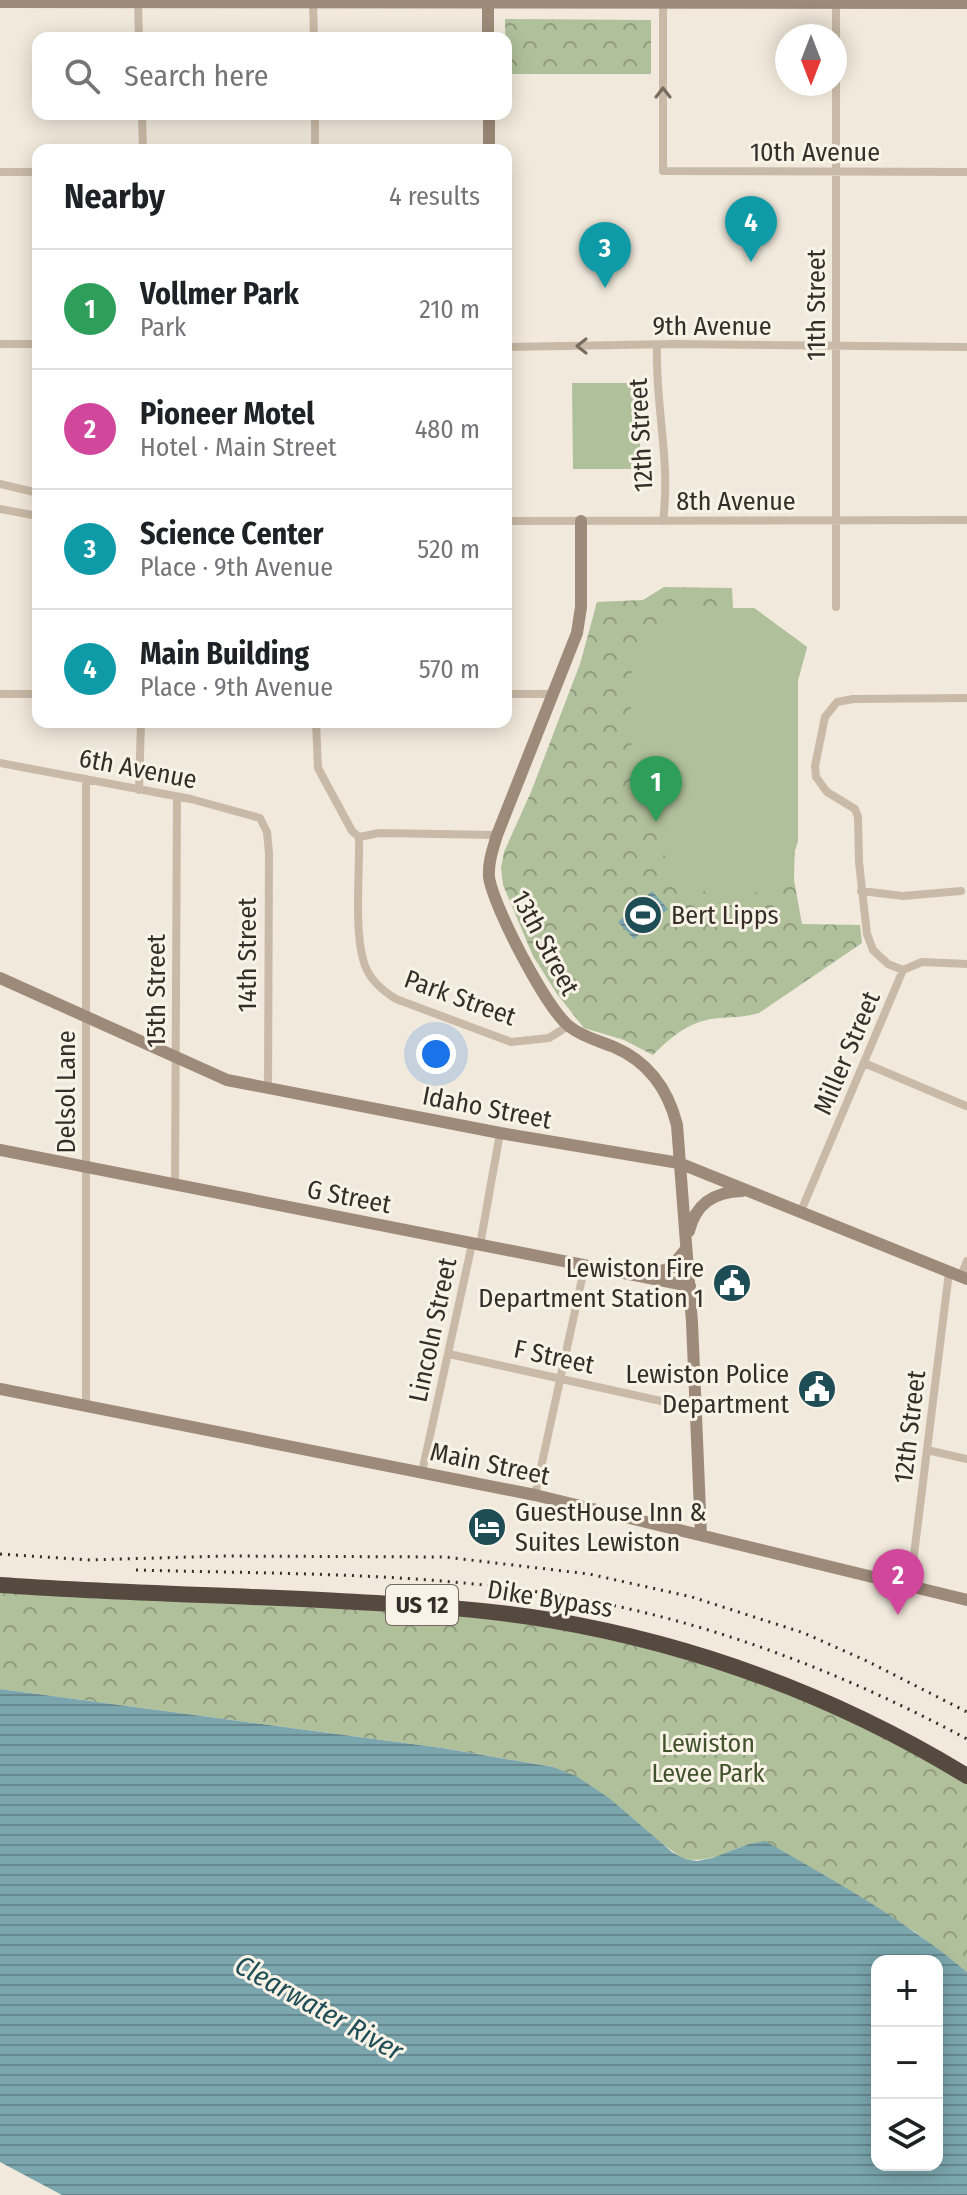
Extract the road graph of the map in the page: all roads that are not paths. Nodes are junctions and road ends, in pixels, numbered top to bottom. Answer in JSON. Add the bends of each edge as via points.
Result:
{"nodes":[{"id":1,"x":313,"y":1,"type":"edge"},
{"id":2,"x":618,"y":1,"type":"edge"},
{"id":3,"x":920,"y":1,"type":"edge"},
{"id":4,"x":0,"y":2,"type":"edge"},
{"id":5,"x":138,"y":2,"type":"junction"},
{"id":6,"x":488,"y":2,"type":"junction"},
{"id":7,"x":663,"y":2,"type":"junction"},
{"id":8,"x":836,"y":2,"type":"junction"},
{"id":9,"x":967,"y":3,"type":"edge"},
{"id":10,"x":139,"y":32,"type":"edge"},
{"id":11,"x":314,"y":32,"type":"edge"},
{"id":12,"x":488,"y":32,"type":"edge"},
{"id":13,"x":142,"y":120,"type":"edge"},
{"id":14,"x":315,"y":120,"type":"edge"},
{"id":15,"x":489,"y":120,"type":"edge"},
{"id":16,"x":143,"y":144,"type":"edge"},
{"id":17,"x":315,"y":144,"type":"edge"},
{"id":18,"x":489,"y":144,"type":"edge"},
{"id":19,"x":0,"y":172,"type":"edge"},
{"id":20,"x":32,"y":172,"type":"edge"},
{"id":21,"x":837,"y":172,"type":"junction"},
{"id":22,"x":967,"y":172,"type":"edge"},
{"id":23,"x":0,"y":344,"type":"edge"},
{"id":24,"x":32,"y":344,"type":"edge"},
{"id":25,"x":657,"y":346,"type":"junction"},
{"id":26,"x":835,"y":346,"type":"junction"},
{"id":27,"x":512,"y":347,"type":"edge"},
{"id":28,"x":967,"y":347,"type":"edge"},
{"id":29,"x":0,"y":484,"type":"edge"},
{"id":30,"x":32,"y":492,"type":"edge"},
{"id":31,"x":0,"y":509,"type":"edge"},
{"id":32,"x":32,"y":515,"type":"edge"},
{"id":33,"x":836,"y":520,"type":"junction"},
{"id":34,"x":967,"y":520,"type":"edge"},
{"id":35,"x":512,"y":521,"type":"edge"},
{"id":36,"x":581,"y":521,"type":"junction"},
{"id":37,"x":663,"y":521,"type":"junction"},
{"id":38,"x":836,"y":607,"type":"dead end"},
{"id":39,"x":0,"y":694,"type":"edge"},
{"id":40,"x":32,"y":694,"type":"edge"},
{"id":41,"x":512,"y":694,"type":"edge"},
{"id":42,"x":555,"y":694,"type":"junction"},
{"id":43,"x":967,"y":698,"type":"edge"},
{"id":44,"x":141,"y":728,"type":"edge"},
{"id":45,"x":316,"y":728,"type":"edge"},
{"id":46,"x":0,"y":763,"type":"edge"},
{"id":47,"x":86,"y":779,"type":"junction"},
{"id":48,"x":139,"y":790,"type":"junction"},
{"id":49,"x":177,"y":797,"type":"junction"},
{"id":50,"x":264,"y":823,"type":"joint"},
{"id":51,"x":497,"y":835,"type":"junction"},
{"id":52,"x":359,"y":837,"type":"junction"},
{"id":53,"x":861,"y":891,"type":"junction"},
{"id":54,"x":961,"y":891,"type":"dead end"},
{"id":55,"x":967,"y":964,"type":"edge"},
{"id":56,"x":903,"y":970,"type":"junction"},
{"id":57,"x":0,"y":978,"type":"edge"},
{"id":58,"x":86,"y":1017,"type":"junction"},
{"id":59,"x":568,"y":1026,"type":"junction"},
{"id":60,"x":176,"y":1058,"type":"junction"},
{"id":61,"x":864,"y":1063,"type":"junction"},
{"id":62,"x":268,"y":1088,"type":"junction"},
{"id":63,"x":966,"y":1106,"type":"edge"},
{"id":64,"x":500,"y":1133,"type":"junction"},
{"id":65,"x":0,"y":1150,"type":"edge"},
{"id":66,"x":679,"y":1163,"type":"junction"},
{"id":67,"x":85,"y":1168,"type":"junction"},
{"id":68,"x":175,"y":1186,"type":"junction"},
{"id":69,"x":749,"y":1190,"type":"junction"},
{"id":70,"x":801,"y":1211,"type":"junction"},
{"id":71,"x":476,"y":1244,"type":"junction"},
{"id":72,"x":687,"y":1248,"type":"junction"},
{"id":73,"x":967,"y":1261,"type":"edge"},
{"id":74,"x":585,"y":1265,"type":"junction"},
{"id":75,"x":640,"y":1276,"type":"junction"},
{"id":76,"x":959,"y":1276,"type":"edge"},
{"id":77,"x":690,"y":1286,"type":"junction"},
{"id":78,"x":449,"y":1354,"type":"junction"},
{"id":79,"x":560,"y":1379,"type":"junction"},
{"id":80,"x":0,"y":1389,"type":"edge"},
{"id":81,"x":86,"y":1405,"type":"junction"},
{"id":82,"x":697,"y":1409,"type":"junction"},
{"id":83,"x":927,"y":1450,"type":"junction"},
{"id":84,"x":967,"y":1459,"type":"edge"},
{"id":85,"x":422,"y":1472,"type":"junction"},
{"id":86,"x":535,"y":1495,"type":"junction"},
{"id":87,"x":701,"y":1534,"type":"junction"},
{"id":88,"x":0,"y":1585,"type":"edge"},
{"id":89,"x":910,"y":1587,"type":"junction"},
{"id":90,"x":967,"y":1600,"type":"edge"},
{"id":91,"x":967,"y":1776,"type":"edge"}],
"edges":[{"from":1,"to":5,"type":"street"},
{"from":1,"to":6,"type":"street"},
{"from":1,"to":11,"type":"street"},
{"from":2,"to":6,"type":"street"},
{"from":2,"to":7,"type":"street"},
{"from":3,"to":8,"type":"street"},
{"from":3,"to":9,"type":"street"},
{"from":4,"to":5,"type":"street"},
{"from":5,"to":10,"type":"street"},
{"from":6,"to":12,"type":"street"},
{"from":7,"to":8,"type":"street"},
{"from":21,"to":7,"type":"street","name":"10th Avenue","one_way":true,"via":[[663,171]]},
{"from":8,"to":21,"type":"street","name":"11th Street"},
{"from":13,"to":16,"type":"street"},
{"from":14,"to":17,"type":"street"},
{"from":15,"to":18,"type":"street"},
{"from":19,"to":20,"type":"street"},
{"from":21,"to":22,"type":"street","name":"10th Avenue"},
{"from":21,"to":26,"type":"street","name":"11th Street"},
{"from":23,"to":24,"type":"street"},
{"from":25,"to":26,"type":"street","name":"9th Avenue"},
{"from":25,"to":27,"type":"street","name":"9th Avenue","one_way":true},
{"from":25,"to":37,"type":"street","name":"12th Street"},
{"from":26,"to":28,"type":"street","name":"9th Avenue"},
{"from":26,"to":33,"type":"street","name":"11th Street"},
{"from":29,"to":30,"type":"street"},
{"from":31,"to":32,"type":"street"},
{"from":33,"to":34,"type":"street","name":"8th Avenue"},
{"from":33,"to":37,"type":"street","name":"8th Avenue"},
{"from":33,"to":38,"type":"street","name":"11th Street"},
{"from":35,"to":36,"type":"street","name":"8th Avenue"},
{"from":36,"to":37,"type":"street","name":"8th Avenue"},
{"from":36,"to":42,"type":"street","name":"13th Street","via":[[580,619]]},
{"from":39,"to":40,"type":"street"},
{"from":41,"to":42,"type":"street"},
{"from":42,"to":51,"type":"street","name":"13th Street"},
{"from":43,"to":53,"type":"street","via":[[853,699],[837,702],[825,717],[816,777],[827,792],[855,809]]},
{"from":44,"to":48,"type":"street"},
{"from":45,"to":52,"type":"street","via":[[318,768]]},
{"from":46,"to":47,"type":"street","name":"6th Avenue"},
{"from":47,"to":48,"type":"street","name":"6th Avenue"},
{"from":47,"to":58,"type":"street","name":"Delsol Lane"},
{"from":48,"to":49,"type":"street","name":"6th Avenue"},
{"from":49,"to":50,"type":"street","name":"6th Avenue"},
{"from":49,"to":60,"type":"street","name":"15th Street"},
{"from":50,"to":62,"type":"street","name":"14th Street","via":[[269,853]]},
{"from":51,"to":52,"type":"street"},
{"from":51,"to":59,"type":"street","name":"13th Street","via":[[489,863],[495,896],[547,1000]]},
{"from":52,"to":59,"type":"street","name":"Park Street","via":[[361,951],[371,978],[384,992],[511,1042],[549,1038]]},
{"from":53,"to":54,"type":"street","via":[[903,896]]},
{"from":53,"to":56,"type":"street","via":[[873,950]]},
{"from":55,"to":56,"type":"street","name":"Miller Street","via":[[922,962]]},
{"from":56,"to":61,"type":"street","name":"Miller Street"},
{"from":57,"to":58,"type":"street","name":"Idaho Street"},
{"from":58,"to":60,"type":"street","name":"Idaho Street"},
{"from":58,"to":67,"type":"street","name":"Delsol Lane"},
{"from":59,"to":66,"type":"street","name":"13th Street","via":[[630,1055],[662,1085],[677,1125]]},
{"from":60,"to":62,"type":"street","name":"Idaho Street","via":[[227,1080]]},
{"from":60,"to":68,"type":"street","name":"15th Street"},
{"from":61,"to":63,"type":"street"},
{"from":61,"to":70,"type":"street","name":"Miller Street"},
{"from":62,"to":64,"type":"street","name":"Idaho Street"},
{"from":64,"to":66,"type":"street","name":"Idaho Street"},
{"from":64,"to":71,"type":"street","name":"Lincoln Street"},
{"from":65,"to":67,"type":"street","name":"G Street"},
{"from":66,"to":69,"type":"street","name":"Idaho Street"},
{"from":66,"to":72,"type":"street","name":"13th Street"},
{"from":67,"to":68,"type":"street","name":"G Street"},
{"from":67,"to":81,"type":"street","name":"Delsol Lane"},
{"from":68,"to":71,"type":"street","name":"G Street"},
{"from":69,"to":70,"type":"street","name":"Idaho Street"},
{"from":69,"to":72,"type":"street","via":[[707,1200],[691,1221]]},
{"from":70,"to":76,"type":"street","name":"Idaho Street"},
{"from":71,"to":74,"type":"street","name":"G Street"},
{"from":71,"to":78,"type":"street","name":"Lincoln Street"},
{"from":72,"to":75,"type":"street","via":[[671,1268]]},
{"from":72,"to":77,"type":"street","name":"13th Street"},
{"from":73,"to":76,"type":"street","name":"12th Street"},
{"from":74,"to":75,"type":"street","name":"G Street"},
{"from":74,"to":79,"type":"street"},
{"from":75,"to":77,"type":"street","name":"G Street"},
{"from":76,"to":83,"type":"street","name":"12th Street"},
{"from":77,"to":82,"type":"street","name":"13th Street"},
{"from":78,"to":79,"type":"street","name":"F Street"},
{"from":78,"to":85,"type":"street","name":"Lincoln Street"},
{"from":79,"to":82,"type":"street","name":"F Street"},
{"from":79,"to":86,"type":"street"},
{"from":80,"to":81,"type":"street","name":"Main Street"},
{"from":81,"to":85,"type":"street","name":"Main Street"},
{"from":82,"to":87,"type":"street","name":"13th Street"},
{"from":83,"to":84,"type":"street"},
{"from":83,"to":89,"type":"street","name":"12th Street"},
{"from":85,"to":86,"type":"street","name":"Main Street"},
{"from":86,"to":87,"type":"street","name":"Main Street"},
{"from":87,"to":89,"type":"street","name":"Main Street"},
{"from":88,"to":91,"type":"highway","name":"Dike Bypass","number":"US 12","via":[[430,1605],[582,1626],[771,1679],[862,1718]]},
{"from":89,"to":90,"type":"street","name":"Main Street"}]}
